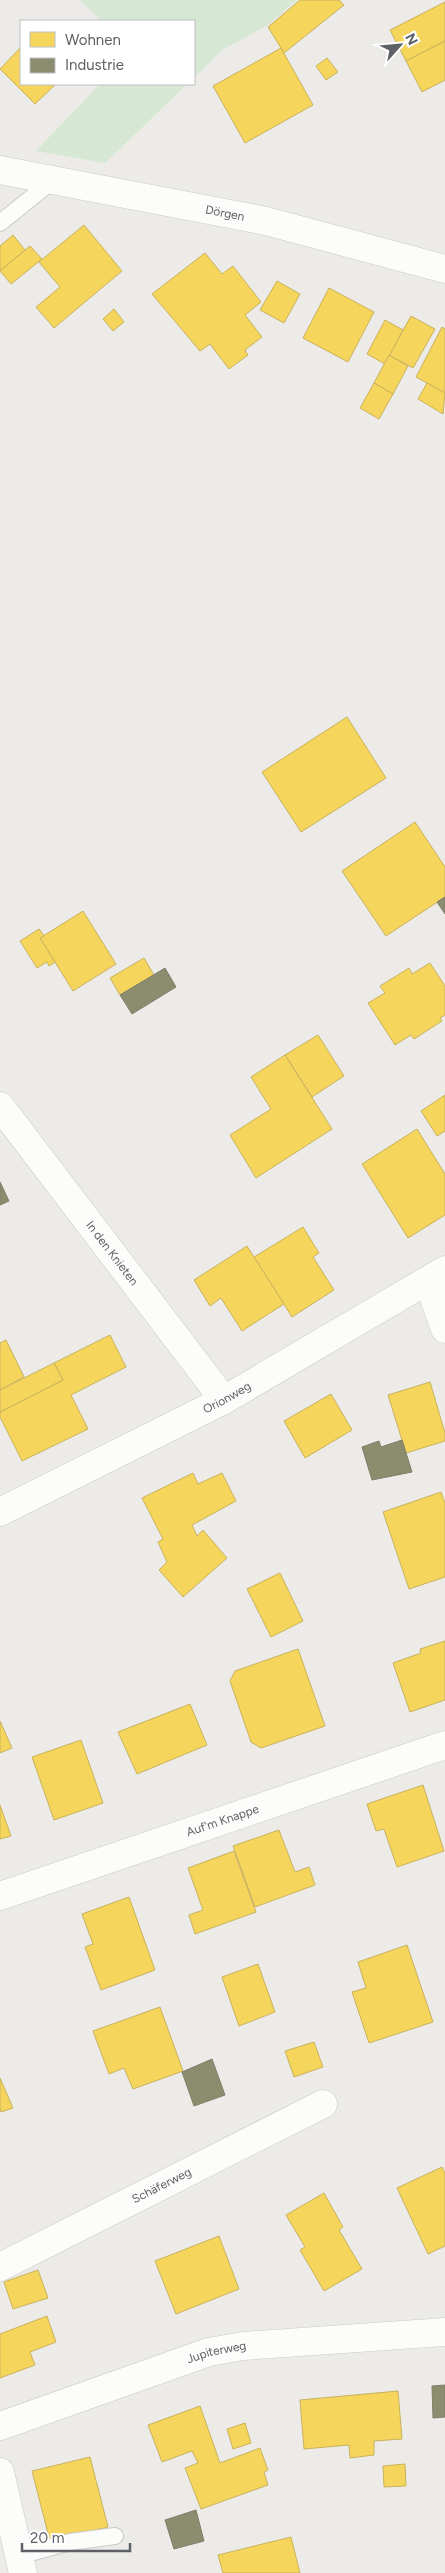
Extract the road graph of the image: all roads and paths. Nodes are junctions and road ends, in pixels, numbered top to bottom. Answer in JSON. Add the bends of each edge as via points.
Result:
{"nodes":[{"id":1,"x":0,"y":170,"type":"edge"},
{"id":2,"x":52,"y":181,"type":"junction"},
{"id":3,"x":0,"y":223,"type":"edge"},
{"id":4,"x":445,"y":269,"type":"edge"},
{"id":5,"x":0,"y":1106,"type":"edge"},
{"id":6,"x":437,"y":1276,"type":"edge"},
{"id":7,"x":445,"y":1329,"type":"edge"},
{"id":8,"x":224,"y":1400,"type":"junction"},
{"id":9,"x":0,"y":1512,"type":"edge"},
{"id":10,"x":445,"y":1745,"type":"edge"},
{"id":11,"x":0,"y":1896,"type":"edge"},
{"id":12,"x":323,"y":2104,"type":"dead end"},
{"id":13,"x":0,"y":2267,"type":"edge"},
{"id":14,"x":445,"y":2332,"type":"edge"},
{"id":15,"x":0,"y":2426,"type":"edge"},
{"id":16,"x":0,"y":2472,"type":"edge"},
{"id":17,"x":115,"y":2536,"type":"dead end"},
{"id":18,"x":21,"y":2564,"type":"edge"}],
"edges":[{"from":1,"to":2,"type":"street","name":"Dörgen"},
{"from":2,"to":3,"type":"lane"},
{"from":2,"to":4,"type":"street","name":"Dörgen","via":[[266,221]]},
{"from":5,"to":8,"type":"street","name":"In den Knieten"},
{"from":6,"to":7,"type":"street"},
{"from":6,"to":8,"type":"street","name":"Orionweg"},
{"from":8,"to":9,"type":"street","name":"Orionweg"},
{"from":10,"to":11,"type":"street","name":"Auf'm Knappe"},
{"from":12,"to":13,"type":"street","name":"Schäferweg"},
{"from":14,"to":15,"type":"street","name":"Jupiterweg","via":[[243,2346],[209,2352]]},
{"from":16,"to":18,"type":"street"},
{"from":17,"to":18,"type":"lane","via":[[70,2542]]}]}
